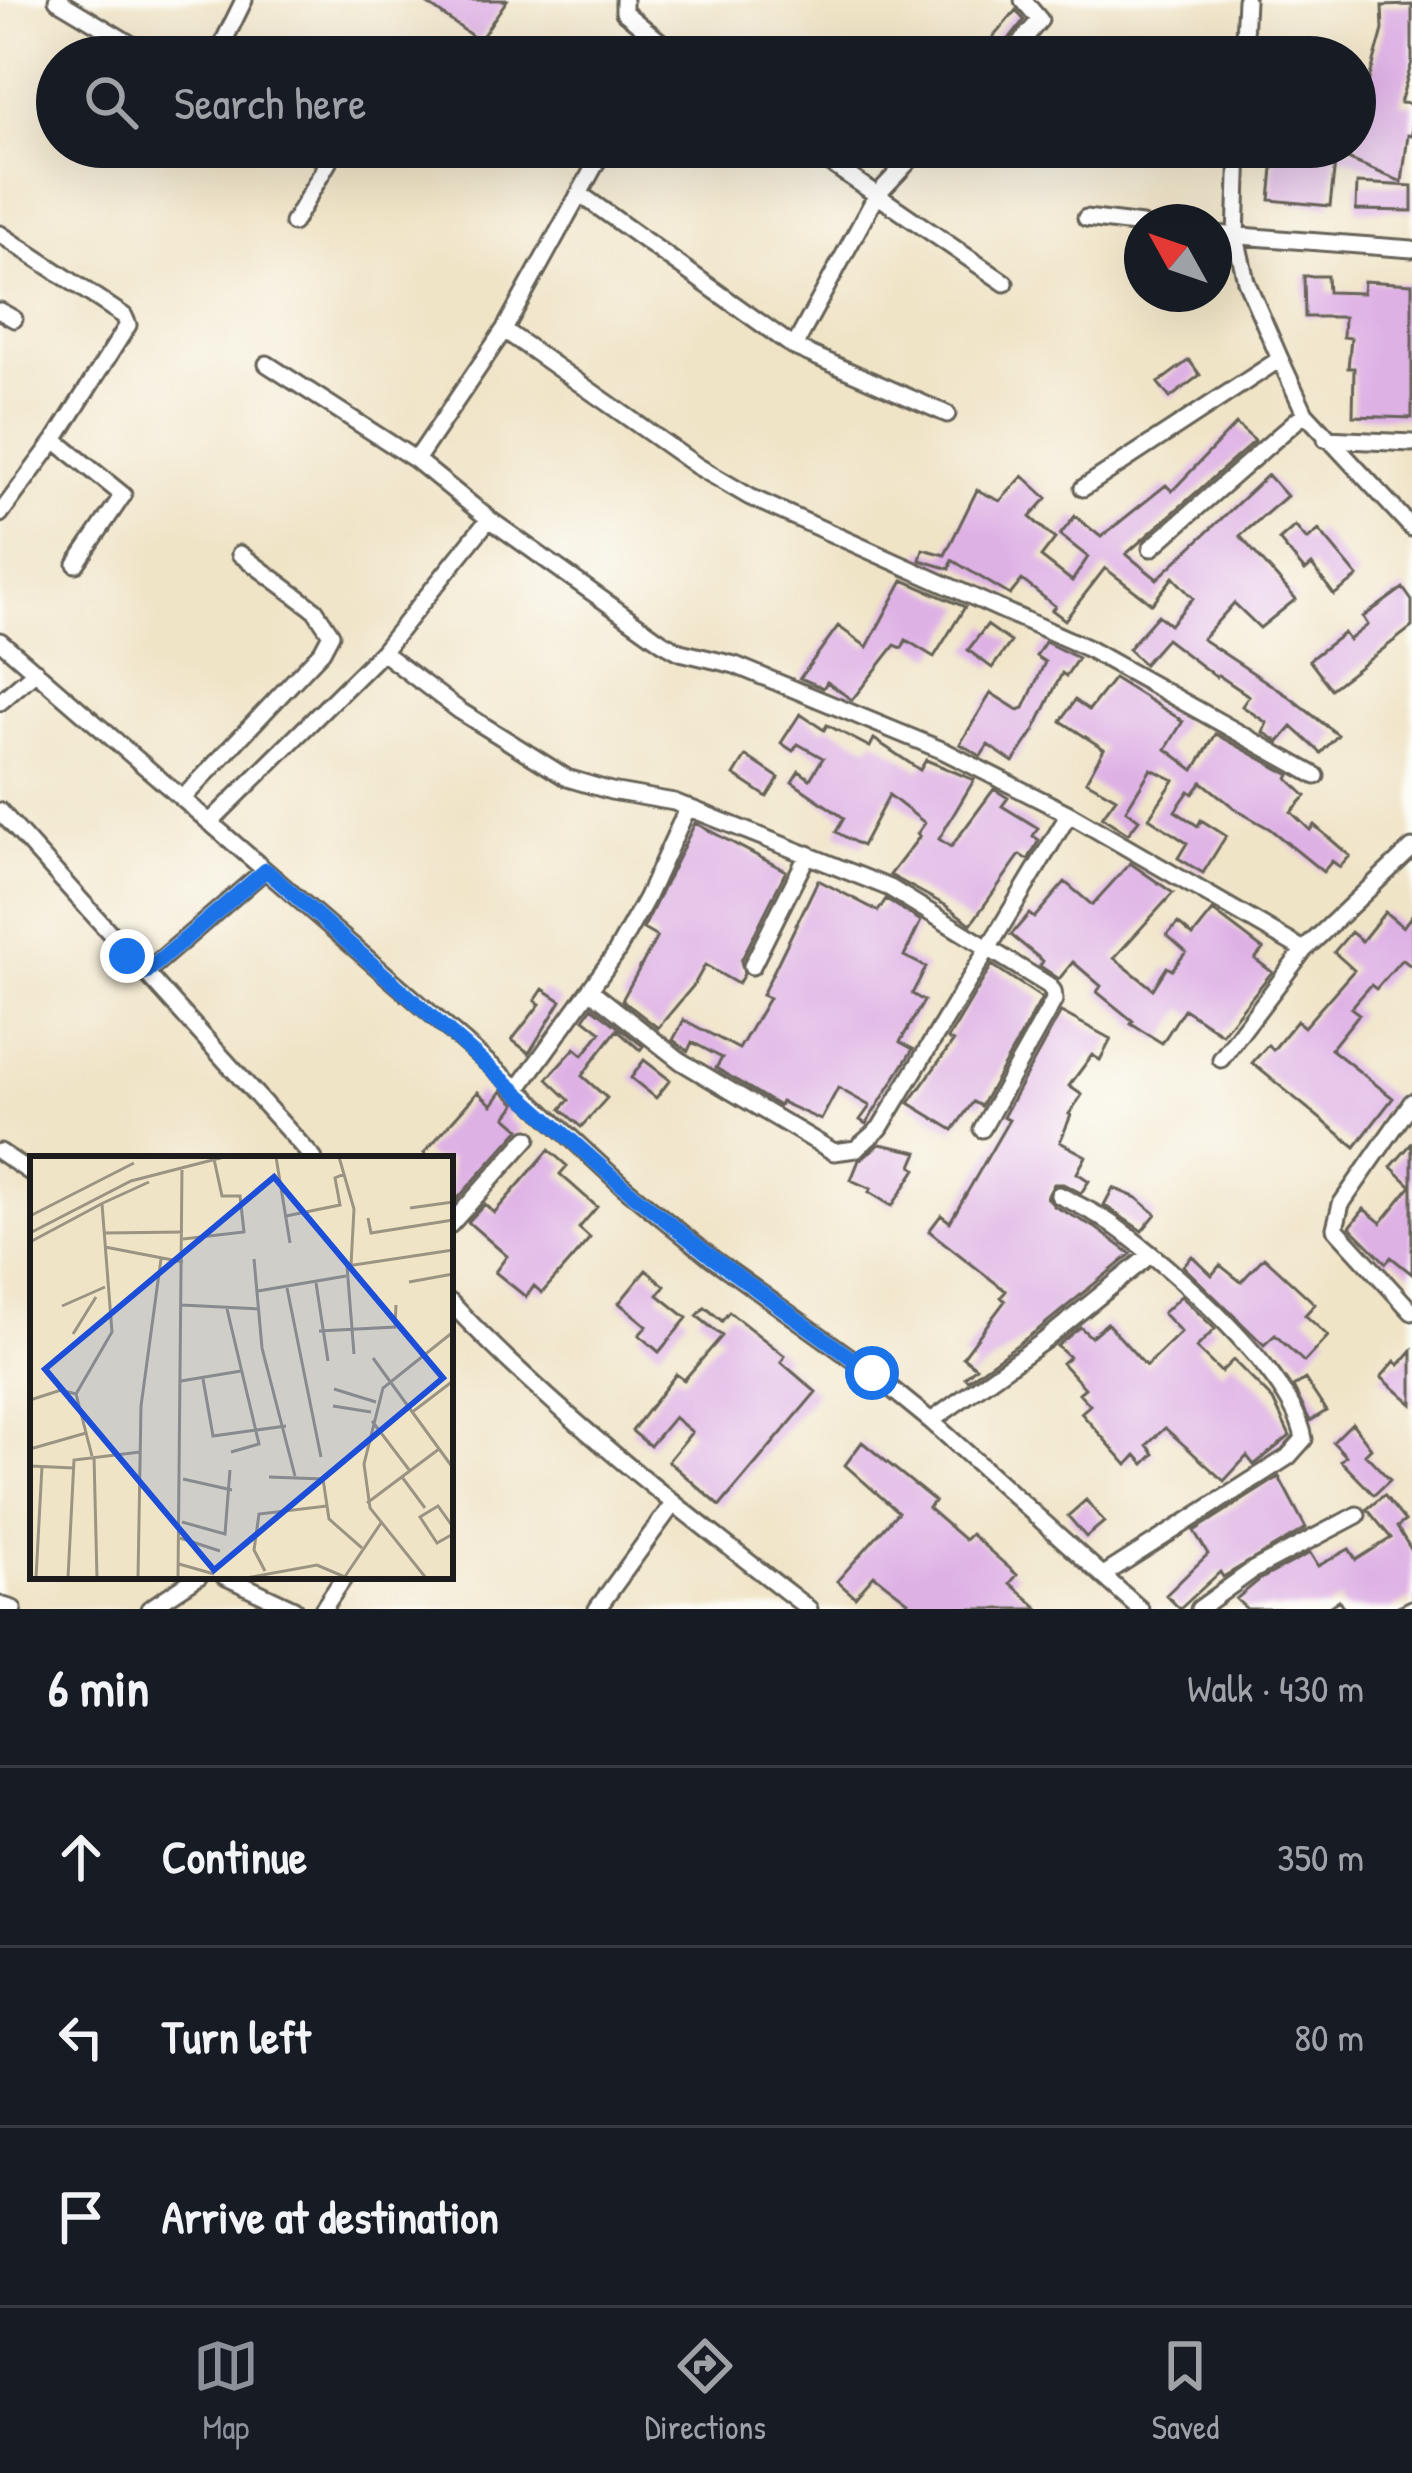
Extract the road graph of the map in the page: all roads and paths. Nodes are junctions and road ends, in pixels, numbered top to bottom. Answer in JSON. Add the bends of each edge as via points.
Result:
{"nodes":[{"id":1,"x":57,"y":0,"type":"edge"},
{"id":2,"x":244,"y":0,"type":"edge"},
{"id":3,"x":624,"y":0,"type":"edge"},
{"id":4,"x":1023,"y":0,"type":"edge"},
{"id":5,"x":1246,"y":0,"type":"edge"},
{"id":6,"x":117,"y":36,"type":"edge"},
{"id":7,"x":226,"y":36,"type":"edge"},
{"id":8,"x":644,"y":36,"type":"edge"},
{"id":9,"x":1026,"y":36,"type":"edge"},
{"id":10,"x":1244,"y":36,"type":"edge"},
{"id":11,"x":324,"y":168,"type":"edge"},
{"id":12,"x":594,"y":168,"type":"edge"},
{"id":13,"x":837,"y":168,"type":"edge"},
{"id":14,"x":902,"y":168,"type":"edge"},
{"id":15,"x":1238,"y":168,"type":"edge"},
{"id":16,"x":580,"y":194,"type":"junction"},
{"id":17,"x":876,"y":196,"type":"junction"},
{"id":18,"x":1086,"y":218,"type":"dead end"},
{"id":19,"x":293,"y":223,"type":"dead end"},
{"id":20,"x":1124,"y":223,"type":"edge"},
{"id":21,"x":0,"y":234,"type":"edge"},
{"id":22,"x":1232,"y":236,"type":"edge"},
{"id":23,"x":1236,"y":237,"type":"junction"},
{"id":24,"x":1412,"y":249,"type":"edge"},
{"id":25,"x":1004,"y":283,"type":"dead end"},
{"id":26,"x":504,"y":330,"type":"junction"},
{"id":27,"x":794,"y":347,"type":"junction"},
{"id":28,"x":1280,"y":359,"type":"junction"},
{"id":29,"x":268,"y":364,"type":"dead end"},
{"id":30,"x":1305,"y":413,"type":"junction"},
{"id":31,"x":947,"y":414,"type":"dead end"},
{"id":32,"x":1326,"y":439,"type":"junction"},
{"id":33,"x":56,"y":440,"type":"junction"},
{"id":34,"x":1412,"y":443,"type":"edge"},
{"id":35,"x":416,"y":460,"type":"junction"},
{"id":36,"x":1083,"y":488,"type":"dead end"},
{"id":37,"x":0,"y":514,"type":"edge"},
{"id":38,"x":489,"y":519,"type":"junction"},
{"id":39,"x":1412,"y":528,"type":"edge"},
{"id":40,"x":1151,"y":548,"type":"dead end"},
{"id":41,"x":240,"y":554,"type":"dead end"},
{"id":42,"x":76,"y":564,"type":"dead end"},
{"id":43,"x":0,"y":641,"type":"edge"},
{"id":44,"x":382,"y":652,"type":"junction"},
{"id":45,"x":36,"y":671,"type":"junction"},
{"id":46,"x":0,"y":702,"type":"edge"},
{"id":47,"x":1316,"y":776,"type":"dead end"},
{"id":48,"x":182,"y":799,"type":"junction"},
{"id":49,"x":688,"y":807,"type":"junction"},
{"id":50,"x":0,"y":811,"type":"edge"},
{"id":51,"x":1069,"y":814,"type":"junction"},
{"id":52,"x":210,"y":822,"type":"junction"},
{"id":53,"x":1412,"y":848,"type":"edge"},
{"id":54,"x":808,"y":854,"type":"junction"},
{"id":55,"x":266,"y":870,"type":"junction"},
{"id":56,"x":988,"y":948,"type":"junction"},
{"id":57,"x":1304,"y":950,"type":"junction"},
{"id":58,"x":752,"y":967,"type":"dead end"},
{"id":59,"x":144,"y":974,"type":"junction"},
{"id":60,"x":590,"y":990,"type":"junction"},
{"id":61,"x":1221,"y":1059,"type":"dead end"},
{"id":62,"x":518,"y":1089,"type":"junction"},
{"id":63,"x":1412,"y":1102,"type":"edge"},
{"id":64,"x":982,"y":1129,"type":"dead end"},
{"id":65,"x":528,"y":1138,"type":"dead end"},
{"id":66,"x":0,"y":1152,"type":"edge"},
{"id":67,"x":311,"y":1156,"type":"edge"},
{"id":68,"x":30,"y":1172,"type":"edge"},
{"id":69,"x":1059,"y":1195,"type":"dead end"},
{"id":70,"x":453,"y":1223,"type":"edge"},
{"id":71,"x":1150,"y":1255,"type":"junction"},
{"id":72,"x":453,"y":1305,"type":"edge"},
{"id":73,"x":1412,"y":1312,"type":"edge"},
{"id":74,"x":931,"y":1421,"type":"junction"},
{"id":75,"x":673,"y":1504,"type":"junction"},
{"id":76,"x":1357,"y":1515,"type":"dead end"},
{"id":77,"x":1105,"y":1574,"type":"junction"},
{"id":78,"x":194,"y":1579,"type":"edge"},
{"id":79,"x":230,"y":1579,"type":"edge"},
{"id":80,"x":338,"y":1579,"type":"edge"},
{"id":81,"x":0,"y":1605,"type":"edge"},
{"id":82,"x":13,"y":1609,"type":"edge"},
{"id":83,"x":149,"y":1609,"type":"edge"},
{"id":84,"x":294,"y":1609,"type":"edge"},
{"id":85,"x":323,"y":1609,"type":"edge"},
{"id":86,"x":597,"y":1609,"type":"edge"},
{"id":87,"x":809,"y":1609,"type":"edge"},
{"id":88,"x":1140,"y":1609,"type":"edge"},
{"id":89,"x":1199,"y":1609,"type":"edge"}],
"edges":[{"from":1,"to":6,"type":"street"},
{"from":2,"to":7,"type":"street"},
{"from":3,"to":8,"type":"street"},
{"from":4,"to":9,"type":"street","via":[[1040,20]]},
{"from":5,"to":10,"type":"street"},
{"from":11,"to":19,"type":"street"},
{"from":12,"to":16,"type":"street"},
{"from":13,"to":17,"type":"street"},
{"from":14,"to":17,"type":"street"},
{"from":15,"to":23,"type":"street"},
{"from":16,"to":26,"type":"street"},
{"from":16,"to":27,"type":"street"},
{"from":17,"to":25,"type":"street"},
{"from":17,"to":27,"type":"street"},
{"from":18,"to":20,"type":"street"},
{"from":21,"to":33,"type":"street","via":[[128,325]]},
{"from":22,"to":23,"type":"street"},
{"from":23,"to":24,"type":"street"},
{"from":23,"to":28,"type":"street"},
{"from":26,"to":35,"type":"street"},
{"from":26,"to":47,"type":"street","via":[[750,497],[1087,648]]},
{"from":27,"to":31,"type":"street"},
{"from":28,"to":30,"type":"street"},
{"from":28,"to":36,"type":"street"},
{"from":29,"to":35,"type":"street"},
{"from":30,"to":32,"type":"street"},
{"from":30,"to":40,"type":"street"},
{"from":32,"to":34,"type":"street"},
{"from":32,"to":39,"type":"street"},
{"from":33,"to":37,"type":"street"},
{"from":33,"to":42,"type":"street","via":[[124,495]]},
{"from":35,"to":38,"type":"street"},
{"from":38,"to":44,"type":"street"},
{"from":38,"to":51,"type":"street","via":[[680,652],[735,664],[896,729]]},
{"from":41,"to":48,"type":"street","via":[[315,610],[331,634]]},
{"from":43,"to":45,"type":"street"},
{"from":44,"to":49,"type":"street","via":[[567,778]]},
{"from":44,"to":52,"type":"street"},
{"from":45,"to":46,"type":"street"},
{"from":45,"to":48,"type":"street"},
{"from":48,"to":52,"type":"street"},
{"from":49,"to":54,"type":"street"},
{"from":49,"to":60,"type":"street","via":[[646,899]]},
{"from":50,"to":59,"type":"street"},
{"from":51,"to":56,"type":"street"},
{"from":51,"to":57,"type":"street"},
{"from":52,"to":55,"type":"street"},
{"from":53,"to":57,"type":"street"},
{"from":54,"to":56,"type":"street","via":[[890,888]]},
{"from":54,"to":58,"type":"street"},
{"from":55,"to":59,"type":"street"},
{"from":55,"to":62,"type":"street"},
{"from":56,"to":60,"type":"street","via":[[880,1128],[845,1153],[682,1062]]},
{"from":56,"to":64,"type":"street","via":[[1048,986],[1054,1000]]},
{"from":57,"to":61,"type":"street"},
{"from":59,"to":67,"type":"street"},
{"from":60,"to":62,"type":"street"},
{"from":62,"to":74,"type":"street","via":[[695,1244]]},
{"from":63,"to":73,"type":"street","via":[[1341,1204],[1335,1228]]},
{"from":65,"to":70,"type":"street"},
{"from":66,"to":68,"type":"street"},
{"from":69,"to":71,"type":"street"},
{"from":71,"to":74,"type":"street"},
{"from":71,"to":77,"type":"street","via":[[1242,1341],[1288,1397],[1304,1439]]},
{"from":72,"to":75,"type":"street"},
{"from":74,"to":77,"type":"street"},
{"from":75,"to":86,"type":"street"},
{"from":75,"to":87,"type":"street"},
{"from":76,"to":89,"type":"street"},
{"from":77,"to":88,"type":"street"},
{"from":78,"to":83,"type":"street"},
{"from":79,"to":84,"type":"street"},
{"from":80,"to":85,"type":"street"},
{"from":81,"to":82,"type":"street"}]}
